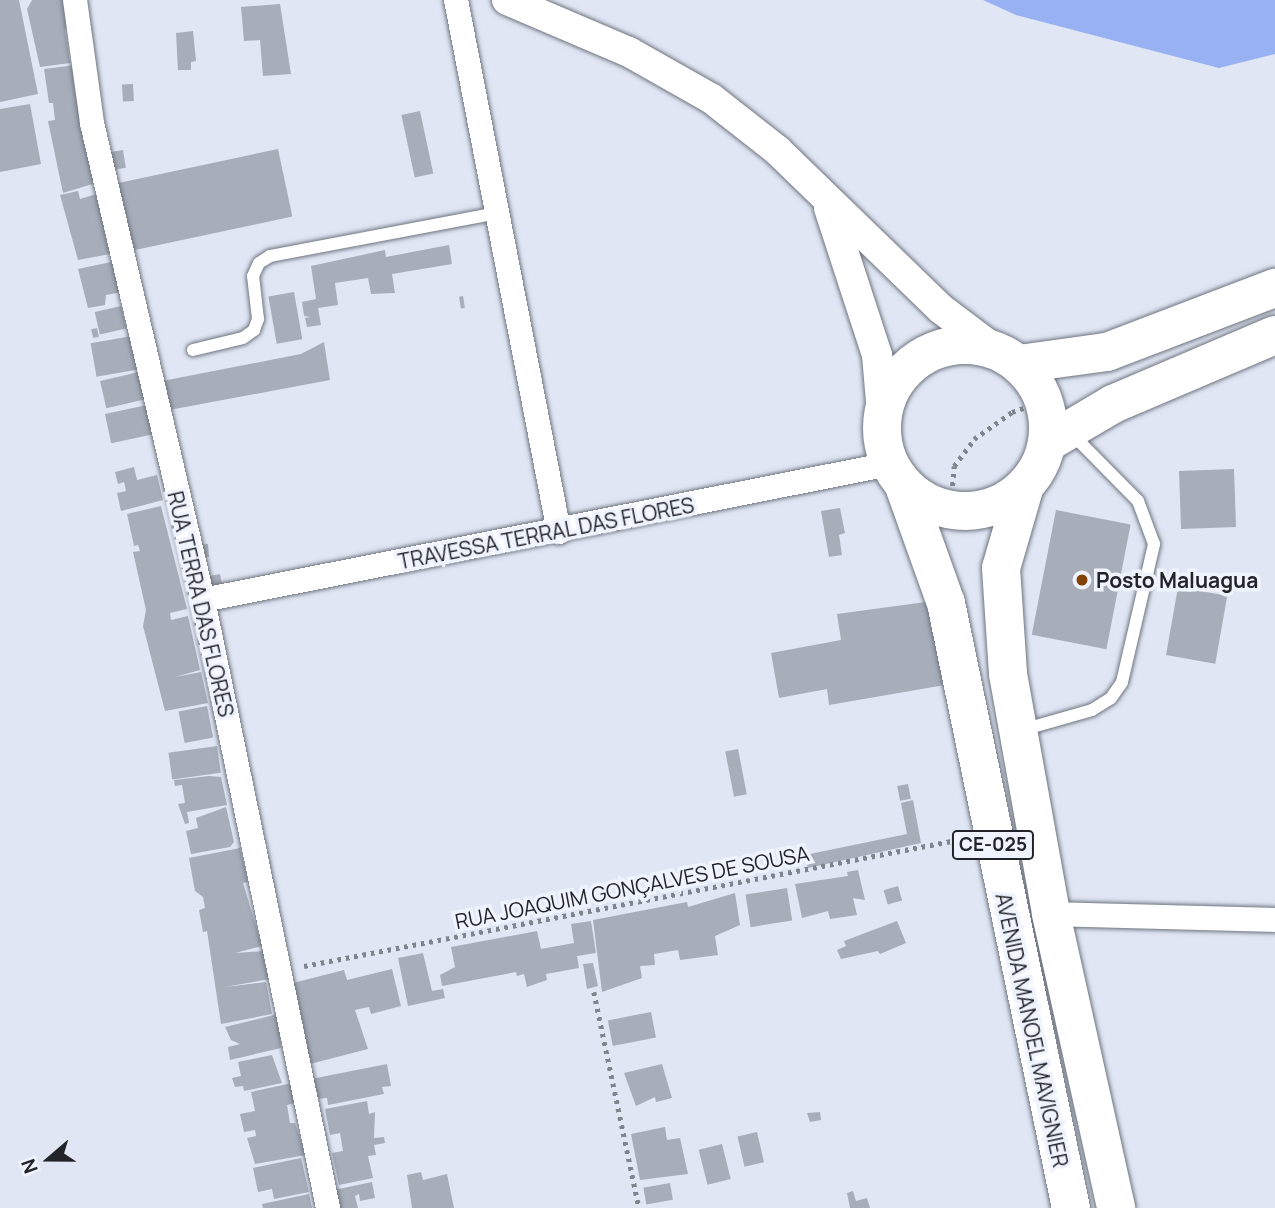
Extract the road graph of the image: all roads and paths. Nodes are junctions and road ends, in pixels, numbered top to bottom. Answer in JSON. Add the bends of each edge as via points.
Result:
{"nodes":[{"id":1,"x":75,"y":0,"type":"edge"},
{"id":2,"x":456,"y":0,"type":"edge"},
{"id":3,"x":507,"y":0,"type":"edge"},
{"id":4,"x":828,"y":205,"type":"junction"},
{"id":5,"x":497,"y":213,"type":"junction"},
{"id":6,"x":1275,"y":288,"type":"edge"},
{"id":7,"x":1275,"y":335,"type":"edge"},
{"id":8,"x":193,"y":350,"type":"dead end"},
{"id":9,"x":1006,"y":356,"type":"junction"},
{"id":10,"x":882,"y":413,"type":"junction"},
{"id":11,"x":1058,"y":437,"type":"junction"},
{"id":12,"x":897,"y":475,"type":"junction"},
{"id":13,"x":1024,"y":489,"type":"junction"},
{"id":14,"x":559,"y":532,"type":"junction"},
{"id":15,"x":202,"y":600,"type":"junction"},
{"id":16,"x":1018,"y":731,"type":"junction"},
{"id":17,"x":990,"y":833,"type":"junction"},
{"id":18,"x":1051,"y":914,"type":"junction"},
{"id":19,"x":1275,"y":920,"type":"edge"},
{"id":20,"x":279,"y":971,"type":"junction"},
{"id":21,"x":594,"y":992,"type":"dead end"},
{"id":22,"x":328,"y":1208,"type":"edge"},
{"id":23,"x":639,"y":1208,"type":"edge"},
{"id":24,"x":1071,"y":1208,"type":"edge"},
{"id":25,"x":1116,"y":1208,"type":"edge"}],
"edges":[{"from":1,"to":15,"type":"street","name":"RUA TERRA DAS FLORES","via":[[108,201]]},
{"from":2,"to":5,"type":"street"},
{"from":3,"to":4,"type":"street","via":[[629,52],[712,99],[777,150]]},
{"from":4,"to":9,"type":"street","via":[[941,309]]},
{"from":4,"to":10,"type":"street","via":[[877,355]]},
{"from":5,"to":8,"type":"lane","via":[[270,256],[259,263],[253,276],[258,319],[254,330],[243,338]]},
{"from":5,"to":14,"type":"street"},
{"from":6,"to":9,"type":"highway","via":[[1107,352]]},
{"from":7,"to":11,"type":"highway","via":[[1113,404]]},
{"from":9,"to":10,"type":"highway","via":[[965,344],[937,349],[911,363],[892,385]]},
{"from":9,"to":11,"type":"highway","via":[[1038,386]]},
{"from":10,"to":12,"type":"highway","via":[[882,439]]},
{"from":11,"to":13,"type":"highway"},
{"from":11,"to":16,"type":"lane","via":[[1138,501],[1154,544],[1122,682],[1111,698],[1092,710]]},
{"from":12,"to":13,"type":"highway","via":[[938,506],[977,511],[1002,504]]},
{"from":12,"to":14,"type":"street","name":"TRAVESSA TERRAL DAS FLORES"},
{"from":12,"to":17,"type":"highway","name":"AVENIDA MANOEL MAVIGNIER","number":"CE-025","via":[[946,603]]},
{"from":13,"to":16,"type":"highway","name":"AVENIDA MANOEL MAVIGNIER","number":"CE-025","via":[[1001,568],[1000,612]]},
{"from":14,"to":15,"type":"street","name":"TRAVESSA TERRAL DAS FLORES"},
{"from":15,"to":20,"type":"street","name":"RUA TERRA DAS FLORES"},
{"from":16,"to":18,"type":"highway","name":"AVENIDA MANOEL MAVIGNIER","number":"CE-025"},
{"from":17,"to":20,"type":"path","name":"RUA JOAQUIM GONÇALVES DE SOUSA"},
{"from":17,"to":24,"type":"highway","name":"AVENIDA MANOEL MAVIGNIER","number":"CE-025"},
{"from":18,"to":19,"type":"street"},
{"from":18,"to":25,"type":"highway","name":"AVENIDA MANOEL MAVIGNIER","number":"CE-025"},
{"from":20,"to":22,"type":"street","name":"RUA TERRA DAS FLORES"},
{"from":21,"to":23,"type":"path"}]}
